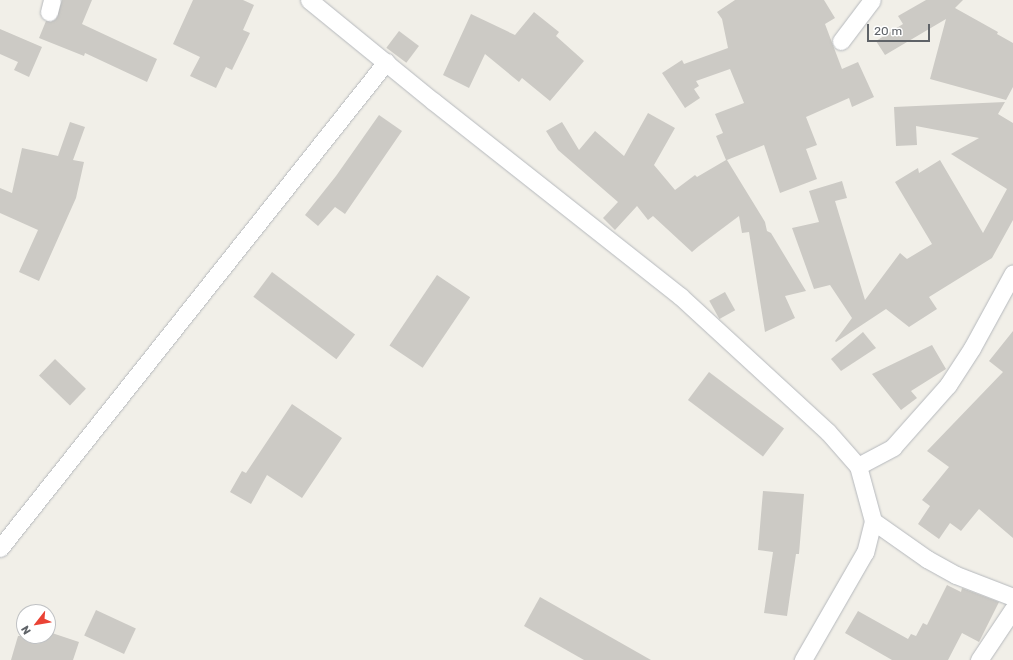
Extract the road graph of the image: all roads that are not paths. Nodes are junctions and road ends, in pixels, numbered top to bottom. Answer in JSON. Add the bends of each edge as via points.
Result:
{"nodes":[{"id":1,"x":310,"y":0,"type":"edge"},
{"id":2,"x":872,"y":0,"type":"edge"},
{"id":3,"x":841,"y":41,"type":"dead end"},
{"id":4,"x":386,"y":62,"type":"junction"},
{"id":5,"x":1013,"y":273,"type":"edge"},
{"id":6,"x":858,"y":466,"type":"junction"},
{"id":7,"x":873,"y":521,"type":"junction"},
{"id":8,"x":0,"y":548,"type":"edge"},
{"id":9,"x":1013,"y":597,"type":"edge"},
{"id":10,"x":1013,"y":609,"type":"edge"},
{"id":11,"x":803,"y":660,"type":"edge"},
{"id":12,"x":979,"y":660,"type":"edge"}],
"edges":[{"from":1,"to":4,"type":"street"},
{"from":2,"to":3,"type":"street"},
{"from":4,"to":6,"type":"street","via":[[680,296],[828,432]]},
{"from":4,"to":8,"type":"street"},
{"from":5,"to":6,"type":"street","via":[[972,348],[948,385],[893,447]]},
{"from":6,"to":7,"type":"street"},
{"from":7,"to":9,"type":"street","via":[[927,559],[956,575]]},
{"from":7,"to":11,"type":"street","via":[[865,552]]},
{"from":10,"to":12,"type":"street"}]}
